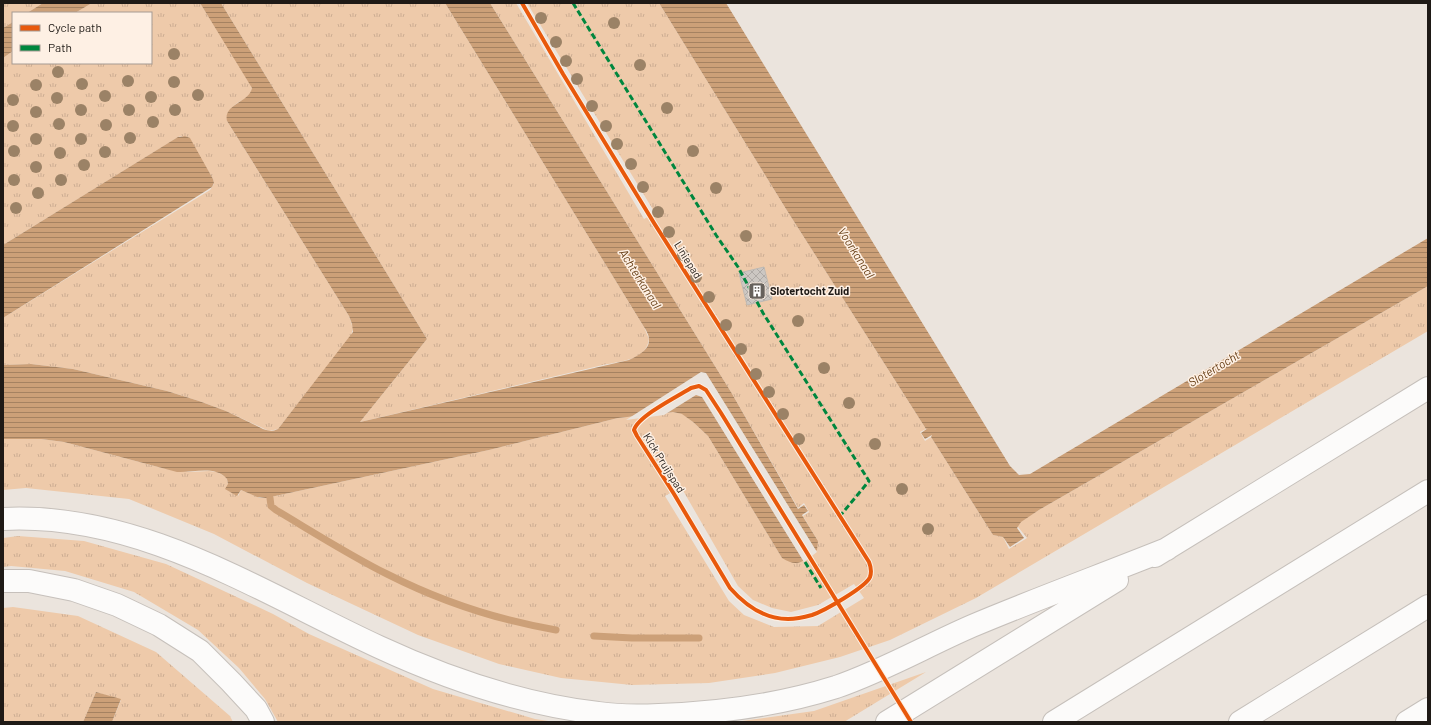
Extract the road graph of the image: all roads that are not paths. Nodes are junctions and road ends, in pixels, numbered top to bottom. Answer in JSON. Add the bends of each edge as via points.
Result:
{"nodes":[{"id":1,"x":1428,"y":388,"type":"edge"},
{"id":2,"x":1428,"y":491,"type":"edge"},
{"id":3,"x":3,"y":519,"type":"edge"},
{"id":4,"x":1167,"y":549,"type":"junction"},
{"id":5,"x":3,"y":581,"type":"edge"},
{"id":6,"x":1428,"y":606,"type":"edge"},
{"id":7,"x":1428,"y":709,"type":"edge"},
{"id":8,"x":263,"y":722,"type":"edge"},
{"id":9,"x":887,"y":722,"type":"edge"},
{"id":10,"x":1054,"y":722,"type":"edge"},
{"id":11,"x":1240,"y":722,"type":"edge"},
{"id":12,"x":1406,"y":722,"type":"edge"}],
"edges":[{"from":1,"to":4,"type":"highway"},
{"from":2,"to":10,"type":"highway"},
{"from":3,"to":4,"type":"highway","via":[[39,519],[74,523],[151,542],[219,569],[432,671],[538,703],[600,714],[644,716],[691,714],[761,706],[838,686],[913,655],[970,627]]},
{"from":4,"to":9,"type":"highway"},
{"from":5,"to":8,"type":"highway","via":[[29,581],[74,590],[117,605],[159,625],[200,651],[256,709]]},
{"from":6,"to":11,"type":"highway"},
{"from":7,"to":12,"type":"highway"}]}
